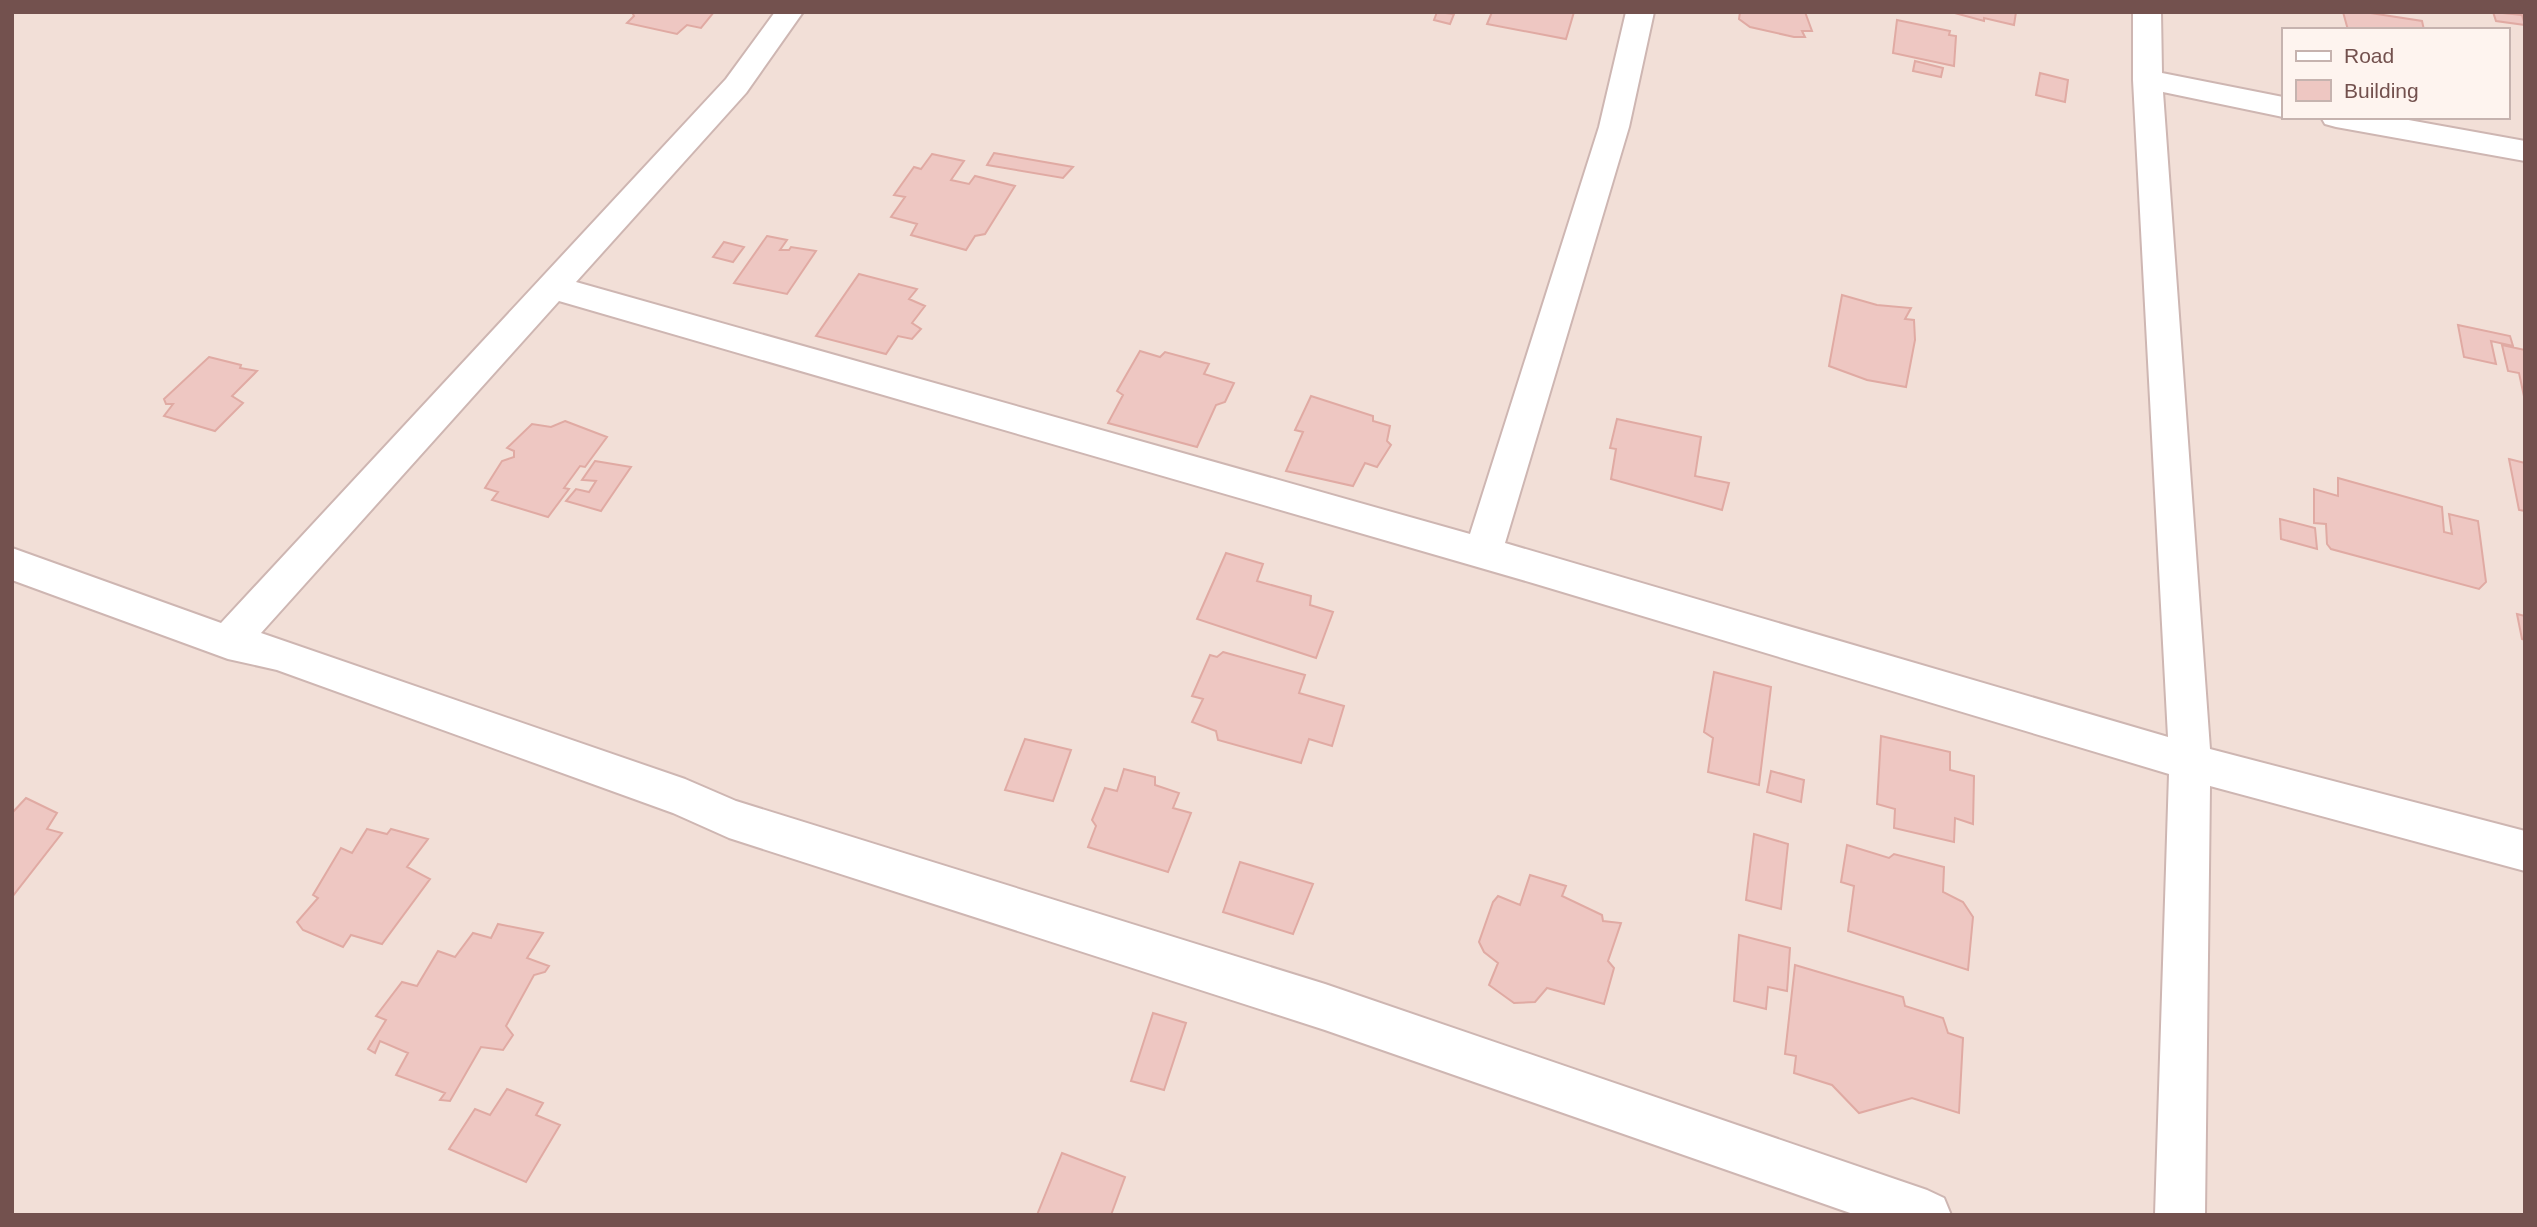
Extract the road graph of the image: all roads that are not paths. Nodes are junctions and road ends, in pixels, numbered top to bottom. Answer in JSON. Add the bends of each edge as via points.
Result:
{"nodes":[{"id":1,"x":789,"y":12,"type":"edge"},
{"id":2,"x":1640,"y":12,"type":"edge"},
{"id":3,"x":2147,"y":12,"type":"edge"},
{"id":4,"x":2148,"y":80,"type":"junction"},
{"id":5,"x":2282,"y":107,"type":"edge"},
{"id":6,"x":2347,"y":119,"type":"edge"},
{"id":7,"x":2525,"y":151,"type":"edge"},
{"id":8,"x":552,"y":287,"type":"junction"},
{"id":9,"x":1483,"y":554,"type":"junction"},
{"id":10,"x":12,"y":564,"type":"edge"},
{"id":11,"x":228,"y":642,"type":"junction"},
{"id":12,"x":2190,"y":762,"type":"junction"},
{"id":13,"x":2525,"y":850,"type":"edge"},
{"id":14,"x":1927,"y":1215,"type":"edge"},
{"id":15,"x":2180,"y":1215,"type":"edge"}],
"edges":[{"from":1,"to":8,"type":"street","via":[[736,86]]},
{"from":2,"to":9,"type":"street","via":[[1614,127]]},
{"from":3,"to":4,"type":"street"},
{"from":4,"to":5,"type":"street"},
{"from":4,"to":12,"type":"street"},
{"from":6,"to":7,"type":"street"},
{"from":8,"to":9,"type":"street"},
{"from":8,"to":11,"type":"street"},
{"from":9,"to":12,"type":"street"},
{"from":10,"to":11,"type":"street"},
{"from":11,"to":14,"type":"street","via":[[277,653],[685,798],[729,818],[1325,1007]]},
{"from":12,"to":13,"type":"street"},
{"from":12,"to":15,"type":"street"}]}
